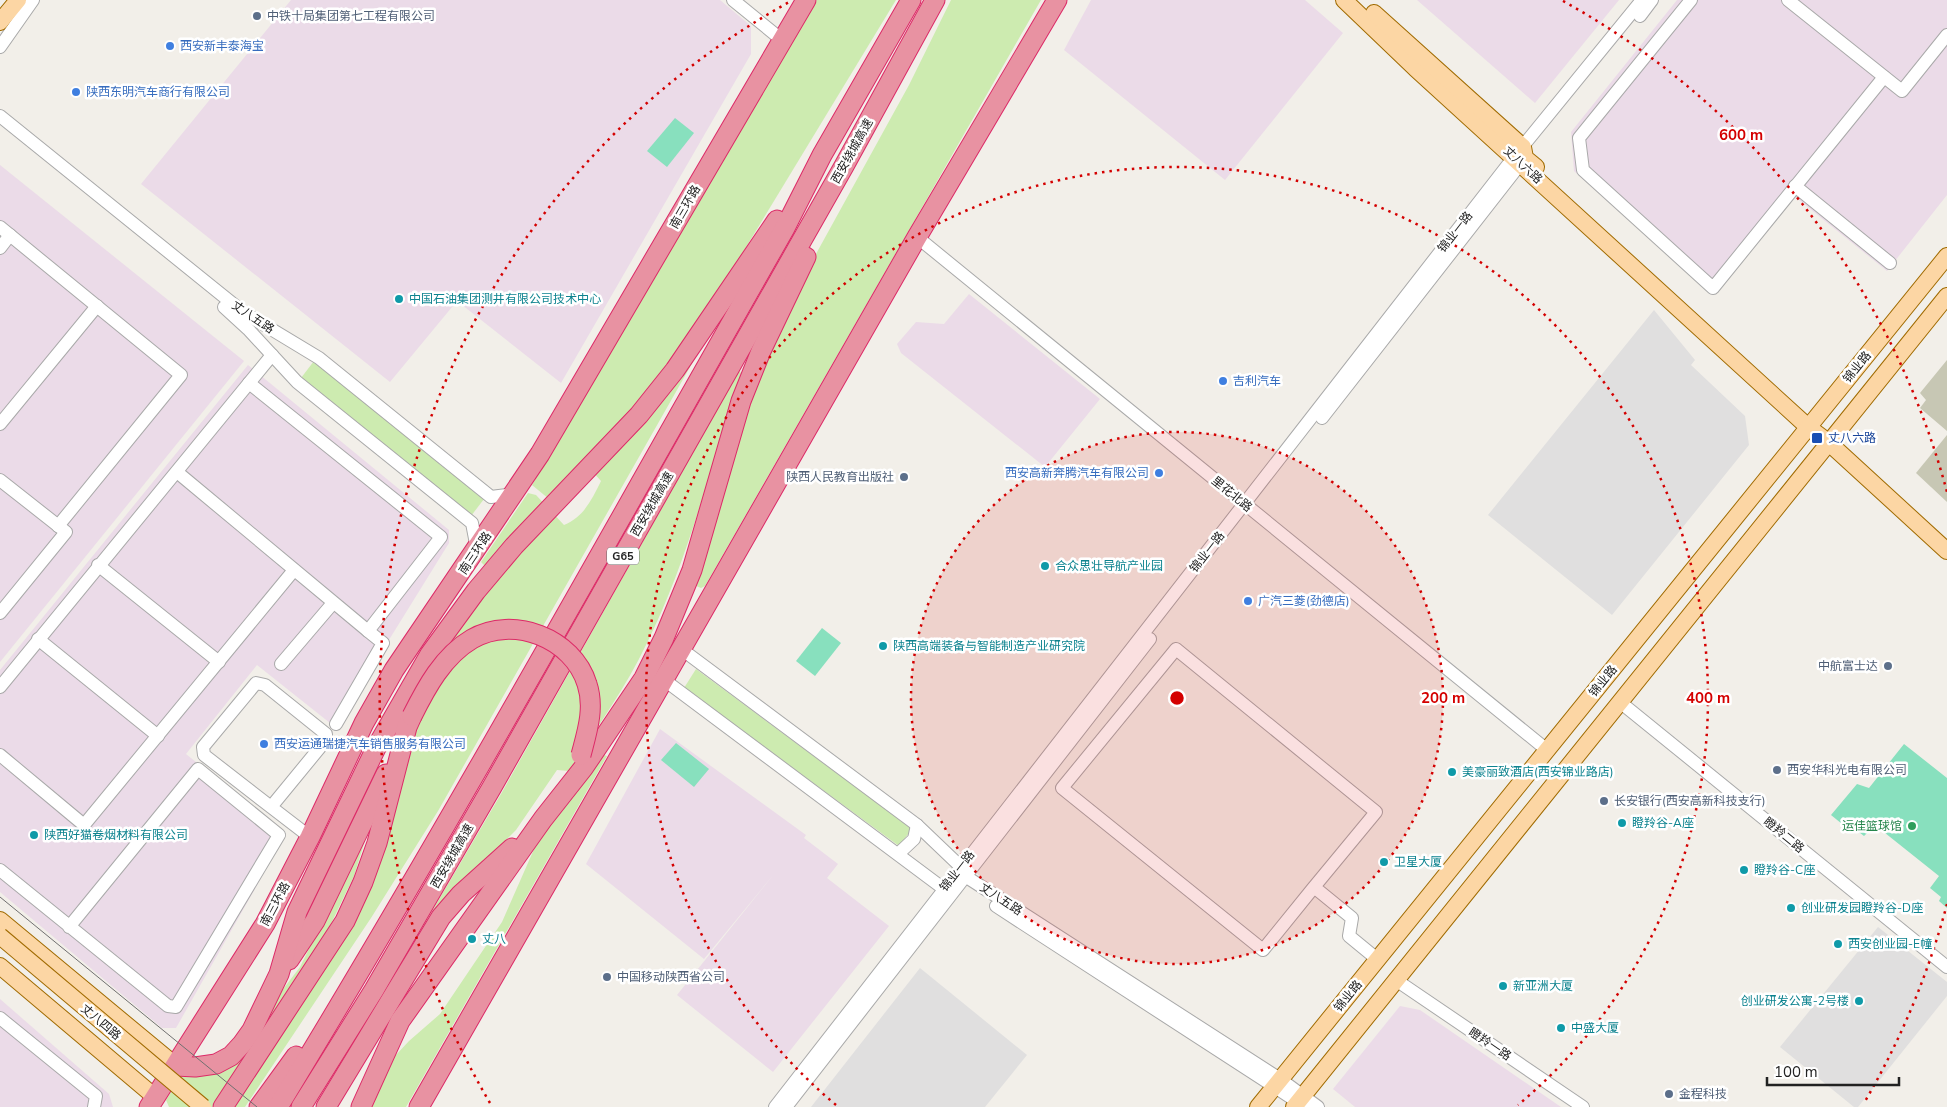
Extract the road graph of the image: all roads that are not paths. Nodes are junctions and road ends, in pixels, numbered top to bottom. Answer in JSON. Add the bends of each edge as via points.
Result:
{"nodes":[{"id":1,"x":6,"y":0,"type":"edge"},
{"id":2,"x":18,"y":0,"type":"edge"},
{"id":3,"x":33,"y":0,"type":"edge"},
{"id":4,"x":732,"y":0,"type":"edge"},
{"id":5,"x":806,"y":0,"type":"edge"},
{"id":6,"x":910,"y":0,"type":"edge"},
{"id":7,"x":935,"y":0,"type":"edge"},
{"id":8,"x":1056,"y":0,"type":"edge"},
{"id":9,"x":1329,"y":0,"type":"edge"},
{"id":10,"x":1344,"y":0,"type":"edge"},
{"id":11,"x":1359,"y":0,"type":"edge"},
{"id":12,"x":1371,"y":0,"type":"edge"},
{"id":13,"x":1642,"y":0,"type":"edge"},
{"id":14,"x":1652,"y":0,"type":"edge"},
{"id":15,"x":1691,"y":0,"type":"edge"},
{"id":16,"x":1788,"y":0,"type":"edge"},
{"id":17,"x":0,"y":8,"type":"edge"},
{"id":18,"x":0,"y":22,"type":"edge"},
{"id":19,"x":1376,"y":22,"type":"junction"},
{"id":20,"x":1947,"y":35,"type":"edge"},
{"id":21,"x":782,"y":40,"type":"junction"},
{"id":22,"x":0,"y":47,"type":"edge"},
{"id":23,"x":1415,"y":68,"type":"junction"},
{"id":24,"x":1439,"y":70,"type":"junction"},
{"id":25,"x":1884,"y":77,"type":"junction"},
{"id":26,"x":0,"y":116,"type":"edge"},
{"id":27,"x":0,"y":126,"type":"edge"},
{"id":28,"x":822,"y":155,"type":"junction"},
{"id":29,"x":1521,"y":156,"type":"junction"},
{"id":30,"x":844,"y":166,"type":"junction"},
{"id":31,"x":1795,"y":186,"type":"junction"},
{"id":32,"x":0,"y":227,"type":"edge"},
{"id":33,"x":10,"y":235,"type":"junction"},
{"id":34,"x":917,"y":237,"type":"junction"},
{"id":35,"x":0,"y":248,"type":"edge"},
{"id":36,"x":1947,"y":256,"type":"edge"},
{"id":37,"x":1890,"y":263,"type":"dead end"},
{"id":38,"x":1947,"y":296,"type":"edge"},
{"id":39,"x":97,"y":306,"type":"junction"},
{"id":40,"x":272,"y":355,"type":"junction"},
{"id":41,"x":249,"y":383,"type":"junction"},
{"id":42,"x":0,"y":424,"type":"edge"},
{"id":43,"x":1811,"y":424,"type":"junction"},
{"id":44,"x":1832,"y":438,"type":"junction"},
{"id":45,"x":177,"y":472,"type":"junction"},
{"id":46,"x":0,"y":480,"type":"edge"},
{"id":47,"x":515,"y":494,"type":"junction"},
{"id":48,"x":1248,"y":507,"type":"junction"},
{"id":49,"x":58,"y":526,"type":"junction"},
{"id":50,"x":1947,"y":536,"type":"edge"},
{"id":51,"x":477,"y":549,"type":"junction"},
{"id":52,"x":1947,"y":551,"type":"edge"},
{"id":53,"x":98,"y":565,"type":"junction"},
{"id":54,"x":294,"y":570,"type":"junction"},
{"id":55,"x":333,"y":602,"type":"junction"},
{"id":56,"x":0,"y":613,"type":"edge"},
{"id":57,"x":368,"y":631,"type":"junction"},
{"id":58,"x":38,"y":640,"type":"junction"},
{"id":59,"x":680,"y":648,"type":"junction"},
{"id":60,"x":219,"y":662,"type":"junction"},
{"id":61,"x":281,"y":664,"type":"dead end"},
{"id":62,"x":663,"y":679,"type":"junction"},
{"id":63,"x":0,"y":687,"type":"edge"},
{"id":64,"x":1620,"y":702,"type":"junction"},
{"id":65,"x":405,"y":718,"type":"junction"},
{"id":66,"x":336,"y":724,"type":"dead end"},
{"id":67,"x":158,"y":736,"type":"junction"},
{"id":68,"x":1547,"y":750,"type":"junction"},
{"id":69,"x":0,"y":755,"type":"edge"},
{"id":70,"x":582,"y":761,"type":"junction"},
{"id":71,"x":566,"y":779,"type":"junction"},
{"id":72,"x":271,"y":807,"type":"junction"},
{"id":73,"x":543,"y":818,"type":"junction"},
{"id":74,"x":917,"y":824,"type":"junction"},
{"id":75,"x":310,"y":837,"type":"junction"},
{"id":76,"x":898,"y":854,"type":"junction"},
{"id":77,"x":0,"y":870,"type":"edge"},
{"id":78,"x":962,"y":875,"type":"junction"},
{"id":79,"x":1314,"y":887,"type":"junction"},
{"id":80,"x":944,"y":889,"type":"junction"},
{"id":81,"x":0,"y":920,"type":"edge"},
{"id":82,"x":69,"y":927,"type":"junction"},
{"id":83,"x":0,"y":936,"type":"edge"},
{"id":84,"x":0,"y":948,"type":"edge"},
{"id":85,"x":375,"y":948,"type":"junction"},
{"id":86,"x":1377,"y":960,"type":"junction"},
{"id":87,"x":0,"y":966,"type":"edge"},
{"id":88,"x":1947,"y":967,"type":"edge"},
{"id":89,"x":1396,"y":980,"type":"junction"},
{"id":90,"x":0,"y":1018,"type":"edge"},
{"id":91,"x":400,"y":1021,"type":"junction"},
{"id":92,"x":176,"y":1066,"type":"junction"},
{"id":93,"x":1277,"y":1083,"type":"junction"},
{"id":94,"x":1300,"y":1103,"type":"edge"},
{"id":95,"x":154,"y":1104,"type":"edge"},
{"id":96,"x":94,"y":1107,"type":"edge"},
{"id":97,"x":188,"y":1107,"type":"edge"},
{"id":98,"x":203,"y":1107,"type":"edge"},
{"id":99,"x":223,"y":1107,"type":"edge"},
{"id":100,"x":259,"y":1107,"type":"edge"},
{"id":101,"x":278,"y":1107,"type":"edge"},
{"id":102,"x":302,"y":1107,"type":"edge"},
{"id":103,"x":326,"y":1107,"type":"edge"},
{"id":104,"x":354,"y":1107,"type":"edge"},
{"id":105,"x":361,"y":1107,"type":"edge"},
{"id":106,"x":419,"y":1107,"type":"edge"},
{"id":107,"x":775,"y":1107,"type":"edge"},
{"id":108,"x":786,"y":1107,"type":"edge"},
{"id":109,"x":1258,"y":1107,"type":"edge"},
{"id":110,"x":1318,"y":1107,"type":"edge"},
{"id":111,"x":1583,"y":1107,"type":"edge"}],
"edges":[{"from":1,"to":17,"type":"main road"},
{"from":2,"to":18,"type":"main road"},
{"from":3,"to":22,"type":"street"},
{"from":4,"to":21,"type":"street"},
{"from":5,"to":21,"type":"highway","name":"南三环路"},
{"from":6,"to":28,"type":"highway","name":"西安绕城高速","number":"G65"},
{"from":7,"to":30,"type":"highway","name":"西安绕城高速","number":"G65"},
{"from":8,"to":34,"type":"highway"},
{"from":9,"to":23,"type":"main road","via":[[1364,31]]},
{"from":10,"to":19,"type":"main road","name":"丈八六路"},
{"from":11,"to":19,"type":"main road","name":"丈八六路"},
{"from":12,"to":24,"type":"main road"},
{"from":13,"to":29,"type":"street","name":"锦业一路"},
{"from":14,"to":29,"type":"street","name":"锦业一路"},
{"from":15,"to":31,"type":"street","via":[[1580,138],[1583,170],[1713,288]]},
{"from":16,"to":25,"type":"street"},
{"from":19,"to":23,"type":"main road","name":"丈八六路"},
{"from":19,"to":24,"type":"main road","name":"丈八六路"},
{"from":20,"to":25,"type":"street","via":[[1902,91]]},
{"from":21,"to":47,"type":"highway","name":"南三环路"},
{"from":23,"to":29,"type":"main road","name":"丈八六路"},
{"from":24,"to":29,"type":"main road","name":"丈八六路"},
{"from":25,"to":31,"type":"street"},
{"from":26,"to":47,"type":"street","name":"丈八五路","via":[[243,312],[319,358],[491,497]]},
{"from":27,"to":40,"type":"street","name":"丈八五路","via":[[232,314]]},
{"from":28,"to":65,"type":"highway","via":[[675,370],[639,416],[514,546],[452,622]]},
{"from":28,"to":85,"type":"highway","name":"西安绕城高速","number":"G65","via":[[785,228]]},
{"from":29,"to":43,"type":"main road","name":"丈八六路"},
{"from":29,"to":48,"type":"street","name":"锦业一路"},
{"from":30,"to":70,"type":"highway","via":[[741,401],[692,570],[664,638],[644,678]]},
{"from":30,"to":102,"type":"highway","name":"西安绕城高速","number":"G65","via":[[492,786]]},
{"from":31,"to":37,"type":"street"},
{"from":32,"to":33,"type":"street"},
{"from":33,"to":35,"type":"street"},
{"from":33,"to":39,"type":"street"},
{"from":34,"to":48,"type":"street","name":"里花北路"},
{"from":34,"to":59,"type":"highway"},
{"from":36,"to":43,"type":"main road","name":"锦业路"},
{"from":38,"to":44,"type":"main road","name":"锦业路"},
{"from":39,"to":42,"type":"street"},
{"from":39,"to":49,"type":"street","via":[[182,375]]},
{"from":40,"to":41,"type":"street"},
{"from":40,"to":51,"type":"street","name":"丈八五路","via":[[297,382],[472,523]]},
{"from":41,"to":45,"type":"street"},
{"from":41,"to":57,"type":"street","via":[[441,537]]},
{"from":43,"to":44,"type":"main road","name":"丈八六路"},
{"from":43,"to":68,"type":"main road","name":"锦业路"},
{"from":44,"to":50,"type":"main road","name":"丈八六路"},
{"from":44,"to":52,"type":"main road","name":"丈八六路"},
{"from":44,"to":64,"type":"main road","name":"锦业路"},
{"from":45,"to":53,"type":"street"},
{"from":45,"to":54,"type":"street"},
{"from":46,"to":49,"type":"street"},
{"from":47,"to":51,"type":"highway","name":"南三环路"},
{"from":48,"to":68,"type":"street","name":"里花北路"},
{"from":48,"to":78,"type":"street","name":"锦业一路"},
{"from":49,"to":56,"type":"street","via":[[66,532]]},
{"from":51,"to":75,"type":"highway","name":"南三环路","via":[[394,670],[364,724]]},
{"from":53,"to":58,"type":"street"},
{"from":53,"to":60,"type":"street"},
{"from":54,"to":55,"type":"street"},
{"from":54,"to":60,"type":"street"},
{"from":55,"to":57,"type":"street"},
{"from":55,"to":61,"type":"street"},
{"from":57,"to":66,"type":"street","via":[[383,643]]},
{"from":58,"to":63,"type":"street"},
{"from":58,"to":67,"type":"street"},
{"from":59,"to":62,"type":"highway"},
{"from":59,"to":74,"type":"street","name":"丈八五路"},
{"from":60,"to":67,"type":"street"},
{"from":62,"to":76,"type":"street"},
{"from":62,"to":106,"type":"highway"},
{"from":64,"to":88,"type":"street","name":"瞪羚二路"},
{"from":64,"to":89,"type":"main road","name":"锦业路"},
{"from":65,"to":70,"type":"highway","bridge":true,"via":[[437,672],[472,639],[510,630],[526,630],[556,643],[575,662],[588,684],[590,722]]},
{"from":65,"to":92,"type":"highway","via":[[314,921],[279,974],[252,1030],[231,1056],[216,1064]]},
{"from":65,"to":99,"type":"highway","via":[[377,843],[348,913],[326,952]]},
{"from":67,"to":69,"type":"street","via":[[84,825]]},
{"from":68,"to":86,"type":"main road","name":"锦业路"},
{"from":70,"to":71,"type":"highway"},
{"from":70,"to":73,"type":"highway"},
{"from":71,"to":73,"type":"highway"},
{"from":71,"to":103,"type":"highway","via":[[507,853],[461,894],[442,917]]},
{"from":72,"to":72,"type":"street","via":[[326,740],[326,734],[265,685],[256,683],[203,748],[204,754]]},
{"from":72,"to":75,"type":"street"},
{"from":73,"to":91,"type":"highway"},
{"from":74,"to":76,"type":"street","via":[[914,839]]},
{"from":74,"to":78,"type":"street","name":"丈八五路"},
{"from":75,"to":92,"type":"highway","name":"南三环路","via":[[265,924]]},
{"from":76,"to":80,"type":"street"},
{"from":77,"to":82,"type":"street"},
{"from":78,"to":80,"type":"street"},
{"from":78,"to":93,"type":"street","name":"丈八五路"},
{"from":78,"to":108,"type":"street","name":"锦业一路"},
{"from":79,"to":79,"type":"street","via":[[1263,950],[1062,788],[1176,649],[1376,812]]},
{"from":79,"to":86,"type":"street","via":[[1352,918],[1349,936]]},
{"from":80,"to":107,"type":"street","name":"锦业一路"},
{"from":81,"to":92,"type":"main road"},
{"from":82,"to":82,"type":"street","via":[[168,1006],[176,1007],[279,834],[198,769]]},
{"from":83,"to":98,"type":"main road","name":"丈八四路","bridge":true},
{"from":84,"to":97,"type":"main road","name":"丈八四路"},
{"from":85,"to":100,"type":"highway"},
{"from":85,"to":101,"type":"highway","name":"西安绕城高速","number":"G65"},
{"from":86,"to":93,"type":"main road","name":"锦业路"},
{"from":87,"to":95,"type":"main road"},
{"from":89,"to":94,"type":"main road","name":"锦业路"},
{"from":89,"to":111,"type":"street","name":"瞪羚一路"},
{"from":90,"to":96,"type":"street","via":[[96,1096]]},
{"from":91,"to":104,"type":"highway"},
{"from":91,"to":105,"type":"highway"},
{"from":92,"to":95,"type":"highway","name":"南三环路"},
{"from":93,"to":94,"type":"street","name":"丈八五路"},
{"from":93,"to":109,"type":"main road","name":"锦业路"},
{"from":94,"to":110,"type":"street","name":"丈八五路"}]}
